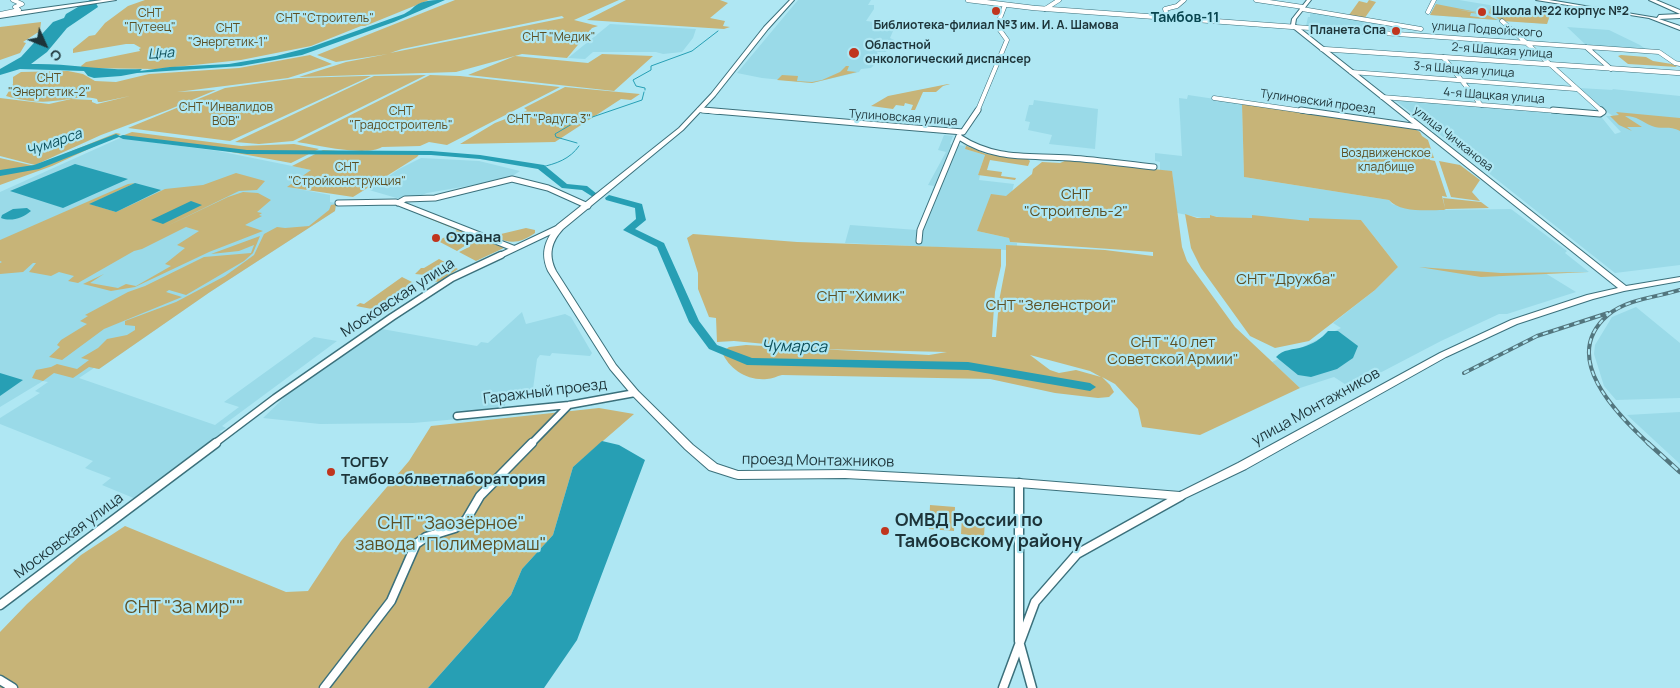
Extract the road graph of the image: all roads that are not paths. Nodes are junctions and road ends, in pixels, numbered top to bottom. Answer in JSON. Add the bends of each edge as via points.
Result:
{"nodes":[{"id":1,"x":13,"y":0,"type":"edge"},
{"id":2,"x":113,"y":0,"type":"edge"},
{"id":3,"x":792,"y":0,"type":"edge"},
{"id":4,"x":968,"y":0,"type":"edge"},
{"id":5,"x":1059,"y":0,"type":"edge"},
{"id":6,"x":1184,"y":0,"type":"edge"},
{"id":7,"x":1256,"y":0,"type":"edge"},
{"id":8,"x":1309,"y":0,"type":"edge"},
{"id":9,"x":1434,"y":0,"type":"edge"},
{"id":10,"x":1539,"y":0,"type":"edge"},
{"id":11,"x":1547,"y":0,"type":"edge"},
{"id":12,"x":1652,"y":0,"type":"edge"},
{"id":13,"x":1005,"y":5,"type":"junction"},
{"id":14,"x":1302,"y":8,"type":"junction"},
{"id":15,"x":1046,"y":9,"type":"junction"},
{"id":16,"x":1672,"y":10,"type":"junction"},
{"id":17,"x":1428,"y":12,"type":"dead end"},
{"id":18,"x":1680,"y":13,"type":"edge"},
{"id":19,"x":0,"y":15,"type":"edge"},
{"id":20,"x":1669,"y":16,"type":"junction"},
{"id":21,"x":1168,"y":18,"type":"junction"},
{"id":22,"x":1502,"y":21,"type":"dead end"},
{"id":23,"x":1677,"y":26,"type":"edge"},
{"id":24,"x":1295,"y":27,"type":"junction"},
{"id":25,"x":1422,"y":29,"type":"dead end"},
{"id":26,"x":1527,"y":43,"type":"junction"},
{"id":27,"x":1586,"y":47,"type":"junction"},
{"id":28,"x":1322,"y":49,"type":"junction"},
{"id":29,"x":1443,"y":57,"type":"junction"},
{"id":30,"x":1550,"y":64,"type":"junction"},
{"id":31,"x":1680,"y":64,"type":"edge"},
{"id":32,"x":1611,"y":68,"type":"junction"},
{"id":33,"x":1351,"y":72,"type":"junction"},
{"id":34,"x":1680,"y":73,"type":"edge"},
{"id":35,"x":1461,"y":80,"type":"junction"},
{"id":36,"x":1576,"y":88,"type":"junction"},
{"id":37,"x":1382,"y":97,"type":"junction"},
{"id":38,"x":1214,"y":98,"type":"dead end"},
{"id":39,"x":1480,"y":104,"type":"junction"},
{"id":40,"x":699,"y":110,"type":"junction"},
{"id":41,"x":1419,"y":126,"type":"junction"},
{"id":42,"x":960,"y":135,"type":"junction"},
{"id":43,"x":1154,"y":167,"type":"dead end"},
{"id":44,"x":338,"y":203,"type":"dead end"},
{"id":45,"x":398,"y":203,"type":"junction"},
{"id":46,"x":588,"y":206,"type":"junction"},
{"id":47,"x":560,"y":227,"type":"junction"},
{"id":48,"x":919,"y":241,"type":"dead end"},
{"id":49,"x":514,"y":248,"type":"junction"},
{"id":50,"x":1680,"y":279,"type":"edge"},
{"id":51,"x":1624,"y":289,"type":"junction"},
{"id":52,"x":635,"y":393,"type":"junction"},
{"id":53,"x":569,"y":404,"type":"junction"},
{"id":54,"x":458,"y":416,"type":"dead end"},
{"id":55,"x":1019,"y":483,"type":"junction"},
{"id":56,"x":1182,"y":496,"type":"junction"},
{"id":57,"x":0,"y":605,"type":"edge"},
{"id":58,"x":1019,"y":641,"type":"junction"},
{"id":59,"x":0,"y":680,"type":"edge"},
{"id":60,"x":13,"y":688,"type":"edge"},
{"id":61,"x":324,"y":688,"type":"edge"},
{"id":62,"x":1004,"y":688,"type":"edge"},
{"id":63,"x":1032,"y":688,"type":"edge"}],
"edges":[{"from":1,"to":19,"type":"street","via":[[22,4],[15,6],[19,10]]},
{"from":2,"to":19,"type":"main road"},
{"from":3,"to":40,"type":"main road","name":"Московская улица"},
{"from":4,"to":13,"type":"street"},
{"from":5,"to":15,"type":"street"},
{"from":6,"to":21,"type":"street","via":[[1165,9]]},
{"from":7,"to":14,"type":"street"},
{"from":8,"to":14,"type":"main road"},
{"from":9,"to":17,"type":"street"},
{"from":10,"to":23,"type":"main road","via":[[1642,16]]},
{"from":11,"to":20,"type":"main road"},
{"from":12,"to":16,"type":"main road"},
{"from":13,"to":15,"type":"street"},
{"from":13,"to":42,"type":"street","name":"Тулиновская улица","via":[[997,26],[1007,40],[969,127]]},
{"from":14,"to":24,"type":"main road","via":[[1294,19]]},
{"from":14,"to":25,"type":"street"},
{"from":15,"to":21,"type":"street"},
{"from":16,"to":18,"type":"main road"},
{"from":16,"to":20,"type":"main road","via":[[1673,14]]},
{"from":18,"to":20,"type":"main road"},
{"from":20,"to":23,"type":"main road","via":[[1666,19]]},
{"from":21,"to":24,"type":"street"},
{"from":22,"to":26,"type":"street"},
{"from":24,"to":26,"type":"street","name":"улица Подвойского"},
{"from":24,"to":28,"type":"main road","name":"улица Чичканова"},
{"from":26,"to":27,"type":"street","name":"улица Подвойского"},
{"from":26,"to":30,"type":"street"},
{"from":27,"to":31,"type":"street","name":"улица Подвойского","via":[[1659,52]]},
{"from":27,"to":32,"type":"street"},
{"from":28,"to":29,"type":"street","name":"2-я Шацкая улица"},
{"from":28,"to":33,"type":"main road","name":"улица Чичканова"},
{"from":29,"to":30,"type":"street","name":"2-я Шацкая улица"},
{"from":29,"to":35,"type":"street"},
{"from":30,"to":32,"type":"street","name":"2-я Шацкая улица"},
{"from":30,"to":36,"type":"street"},
{"from":32,"to":34,"type":"street","name":"2-я Шацкая улица"},
{"from":33,"to":35,"type":"street","name":"3-я Шацкая улица"},
{"from":33,"to":37,"type":"main road","name":"улица Чичканова"},
{"from":35,"to":36,"type":"street","name":"3-я Шацкая улица"},
{"from":35,"to":39,"type":"street"},
{"from":36,"to":39,"type":"street","name":"4-я Шацкая улица","via":[[1603,112]]},
{"from":37,"to":39,"type":"street","name":"4-я Шацкая улица"},
{"from":37,"to":41,"type":"main road","name":"улица Чичканова"},
{"from":38,"to":41,"type":"street","name":"Тулиновский проезд"},
{"from":40,"to":42,"type":"street","name":"Тулиновская улица"},
{"from":40,"to":46,"type":"main road","name":"Московская улица","via":[[681,129]]},
{"from":41,"to":51,"type":"main road","name":"улица Чичканова"},
{"from":42,"to":43,"type":"street","via":[[969,144],[991,153]]},
{"from":42,"to":48,"type":"street","via":[[920,230]]},
{"from":44,"to":45,"type":"street"},
{"from":45,"to":46,"type":"street","via":[[405,199],[435,198],[512,179],[548,188]]},
{"from":45,"to":49,"type":"street"},
{"from":46,"to":47,"type":"main road","name":"Московская улица"},
{"from":47,"to":49,"type":"street","name":"Московская улица"},
{"from":47,"to":52,"type":"main road","name":"проезд Монтажников","via":[[549,242],[547,257],[550,268],[613,367]]},
{"from":49,"to":57,"type":"street","name":"Московская улица","via":[[452,278],[275,398]]},
{"from":50,"to":51,"type":"main road","name":"улица Монтажников"},
{"from":51,"to":56,"type":"main road","name":"улица Монтажников","via":[[1514,322],[1443,356]]},
{"from":52,"to":53,"type":"street","name":"Гаражный проезд"},
{"from":52,"to":55,"type":"main road","name":"проезд Монтажников","via":[[713,467],[738,475],[845,474]]},
{"from":53,"to":54,"type":"street","name":"Гаражный проезд"},
{"from":53,"to":61,"type":"street","via":[[480,496],[466,520],[416,544],[391,601]]},
{"from":55,"to":56,"type":"main road","name":"проезд Монтажников"},
{"from":55,"to":58,"type":"street"},
{"from":56,"to":58,"type":"street","name":"улица Монтажников","via":[[1077,554],[1035,602]]},
{"from":58,"to":62,"type":"street","name":"улица Монтажников"},
{"from":58,"to":63,"type":"street"},
{"from":59,"to":60,"type":"street"}]}
